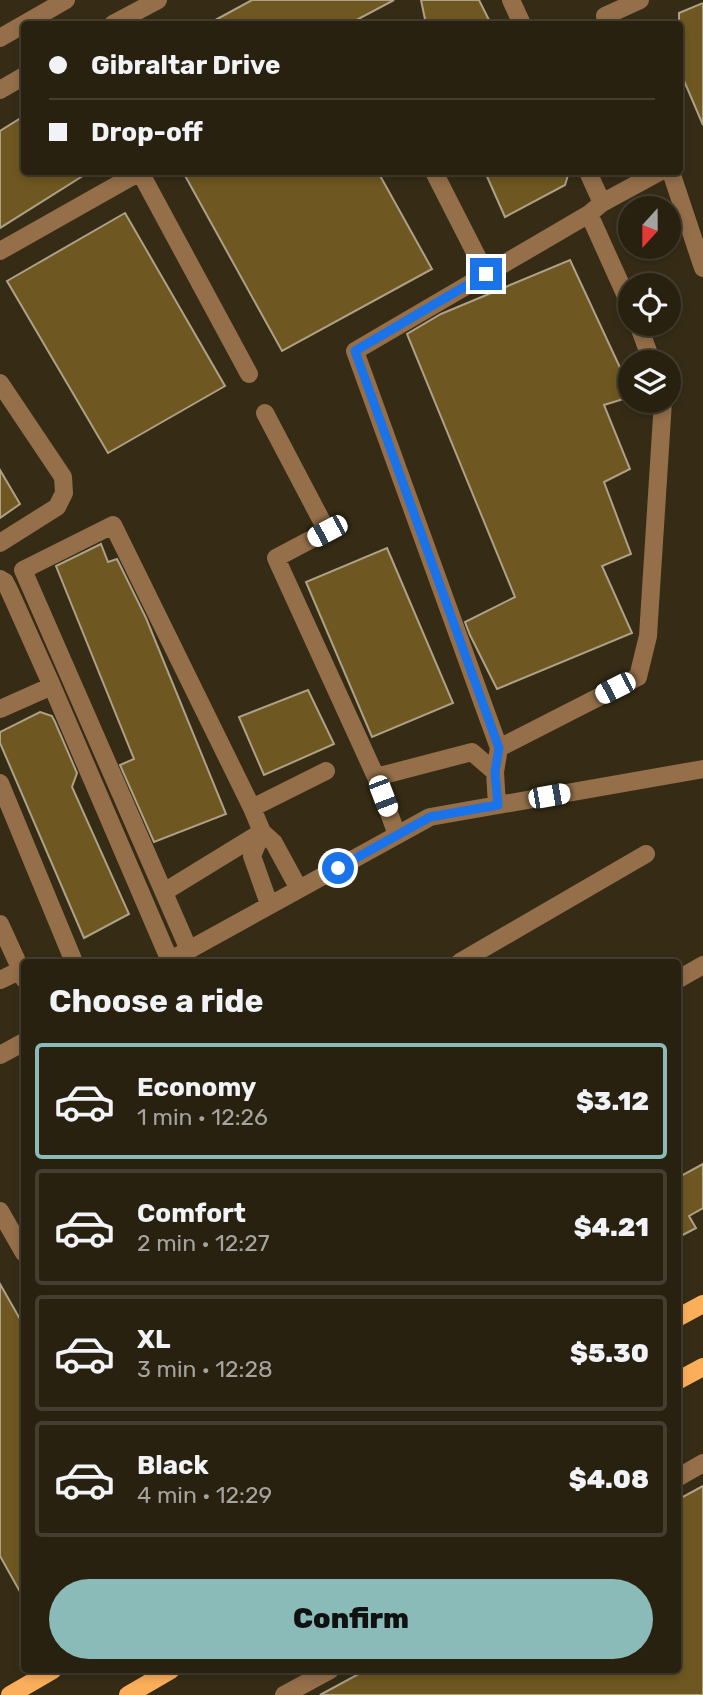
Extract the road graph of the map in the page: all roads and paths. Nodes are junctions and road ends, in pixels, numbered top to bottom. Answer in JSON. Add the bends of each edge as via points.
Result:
{"nodes":[{"id":1,"x":66,"y":0,"type":"edge"},
{"id":2,"x":158,"y":0,"type":"edge"},
{"id":3,"x":511,"y":0,"type":"edge"},
{"id":4,"x":640,"y":0,"type":"edge"},
{"id":5,"x":603,"y":13,"type":"edge"},
{"id":6,"x":30,"y":21,"type":"edge"},
{"id":7,"x":119,"y":21,"type":"edge"},
{"id":8,"x":521,"y":21,"type":"edge"},
{"id":9,"x":21,"y":26,"type":"edge"},
{"id":10,"x":0,"y":38,"type":"edge"},
{"id":11,"x":21,"y":78,"type":"edge"},
{"id":12,"x":0,"y":90,"type":"edge"},
{"id":13,"x":135,"y":175,"type":"edge"},
{"id":14,"x":142,"y":175,"type":"edge"},
{"id":15,"x":436,"y":175,"type":"edge"},
{"id":16,"x":589,"y":175,"type":"edge"},
{"id":17,"x":654,"y":175,"type":"edge"},
{"id":18,"x":672,"y":175,"type":"edge"},
{"id":19,"x":596,"y":208,"type":"junction"},
{"id":20,"x":0,"y":251,"type":"edge"},
{"id":21,"x":703,"y":268,"type":"edge"},
{"id":22,"x":619,"y":273,"type":"edge"},
{"id":23,"x":486,"y":274,"type":"junction"},
{"id":24,"x":249,"y":374,"type":"dead end"},
{"id":25,"x":0,"y":383,"type":"edge"},
{"id":26,"x":265,"y":413,"type":"dead end"},
{"id":27,"x":662,"y":413,"type":"edge"},
{"id":28,"x":0,"y":543,"type":"edge"},
{"id":29,"x":0,"y":579,"type":"edge"},
{"id":30,"x":52,"y":687,"type":"junction"},
{"id":31,"x":0,"y":709,"type":"edge"},
{"id":32,"x":499,"y":748,"type":"junction"},
{"id":33,"x":703,"y":769,"type":"edge"},
{"id":34,"x":327,"y":771,"type":"dead end"},
{"id":35,"x":495,"y":772,"type":"junction"},
{"id":36,"x":376,"y":777,"type":"junction"},
{"id":37,"x":0,"y":783,"type":"edge"},
{"id":38,"x":498,"y":805,"type":"junction"},
{"id":39,"x":252,"y":808,"type":"junction"},
{"id":40,"x":262,"y":832,"type":"junction"},
{"id":41,"x":397,"y":835,"type":"junction"},
{"id":42,"x":646,"y":854,"type":"dead end"},
{"id":43,"x":299,"y":889,"type":"junction"},
{"id":44,"x":164,"y":891,"type":"junction"},
{"id":45,"x":269,"y":904,"type":"junction"},
{"id":46,"x":0,"y":924,"type":"edge"},
{"id":47,"x":190,"y":950,"type":"junction"},
{"id":48,"x":73,"y":959,"type":"edge"},
{"id":49,"x":168,"y":959,"type":"edge"},
{"id":50,"x":174,"y":959,"type":"edge"},
{"id":51,"x":465,"y":959,"type":"edge"},
{"id":52,"x":703,"y":965,"type":"edge"},
{"id":53,"x":21,"y":970,"type":"edge"},
{"id":54,"x":21,"y":975,"type":"edge"},
{"id":55,"x":681,"y":978,"type":"edge"},
{"id":56,"x":0,"y":980,"type":"edge"},
{"id":57,"x":21,"y":1044,"type":"edge"},
{"id":58,"x":0,"y":1055,"type":"edge"},
{"id":59,"x":0,"y":1211,"type":"edge"},
{"id":60,"x":21,"y":1249,"type":"edge"},
{"id":61,"x":703,"y":1304,"type":"edge"},
{"id":62,"x":681,"y":1316,"type":"edge"},
{"id":63,"x":703,"y":1367,"type":"edge"},
{"id":64,"x":681,"y":1379,"type":"edge"},
{"id":65,"x":703,"y":1462,"type":"edge"},
{"id":66,"x":681,"y":1476,"type":"edge"},
{"id":67,"x":48,"y":1673,"type":"edge"},
{"id":68,"x":166,"y":1673,"type":"edge"},
{"id":69,"x":324,"y":1673,"type":"edge"},
{"id":70,"x":10,"y":1695,"type":"edge"},
{"id":71,"x":128,"y":1695,"type":"edge"},
{"id":72,"x":284,"y":1695,"type":"edge"}],
"edges":[{"from":1,"to":6,"type":"street"},
{"from":2,"to":7,"type":"street"},
{"from":3,"to":8,"type":"street"},
{"from":4,"to":5,"type":"street"},
{"from":9,"to":10,"type":"street"},
{"from":11,"to":12,"type":"street"},
{"from":13,"to":20,"type":"street"},
{"from":14,"to":24,"type":"street"},
{"from":15,"to":23,"type":"street"},
{"from":16,"to":19,"type":"street"},
{"from":17,"to":19,"type":"street"},
{"from":18,"to":21,"type":"street"},
{"from":19,"to":22,"type":"street"},
{"from":19,"to":23,"type":"street"},
{"from":23,"to":32,"type":"street","via":[[355,351]]},
{"from":25,"to":28,"type":"street","via":[[63,477],[64,493],[57,507]]},
{"from":26,"to":36,"type":"street","via":[[327,531],[276,558]]},
{"from":27,"to":32,"type":"street","via":[[648,636],[638,677]]},
{"from":29,"to":30,"type":"street"},
{"from":30,"to":31,"type":"street"},
{"from":30,"to":49,"type":"street"},
{"from":32,"to":35,"type":"street"},
{"from":33,"to":38,"type":"street"},
{"from":34,"to":39,"type":"street"},
{"from":35,"to":36,"type":"street","via":[[472,752]]},
{"from":35,"to":38,"type":"street"},
{"from":36,"to":41,"type":"street"},
{"from":37,"to":48,"type":"street"},
{"from":38,"to":41,"type":"street","via":[[430,817]]},
{"from":39,"to":40,"type":"street"},
{"from":39,"to":44,"type":"street","via":[[113,525],[23,570]]},
{"from":40,"to":43,"type":"street","via":[[274,843]]},
{"from":40,"to":44,"type":"street"},
{"from":40,"to":45,"type":"street","via":[[251,856]]},
{"from":41,"to":43,"type":"street"},
{"from":42,"to":51,"type":"street"},
{"from":43,"to":45,"type":"street"},
{"from":44,"to":47,"type":"street"},
{"from":45,"to":47,"type":"street"},
{"from":46,"to":53,"type":"street"},
{"from":47,"to":50,"type":"street"},
{"from":52,"to":55,"type":"street"},
{"from":54,"to":56,"type":"street"},
{"from":57,"to":58,"type":"street"},
{"from":59,"to":60,"type":"street"},
{"from":61,"to":62,"type":"main road"},
{"from":63,"to":64,"type":"main road"},
{"from":65,"to":66,"type":"street"},
{"from":67,"to":70,"type":"main road"},
{"from":68,"to":71,"type":"main road"},
{"from":69,"to":72,"type":"street"}]}
